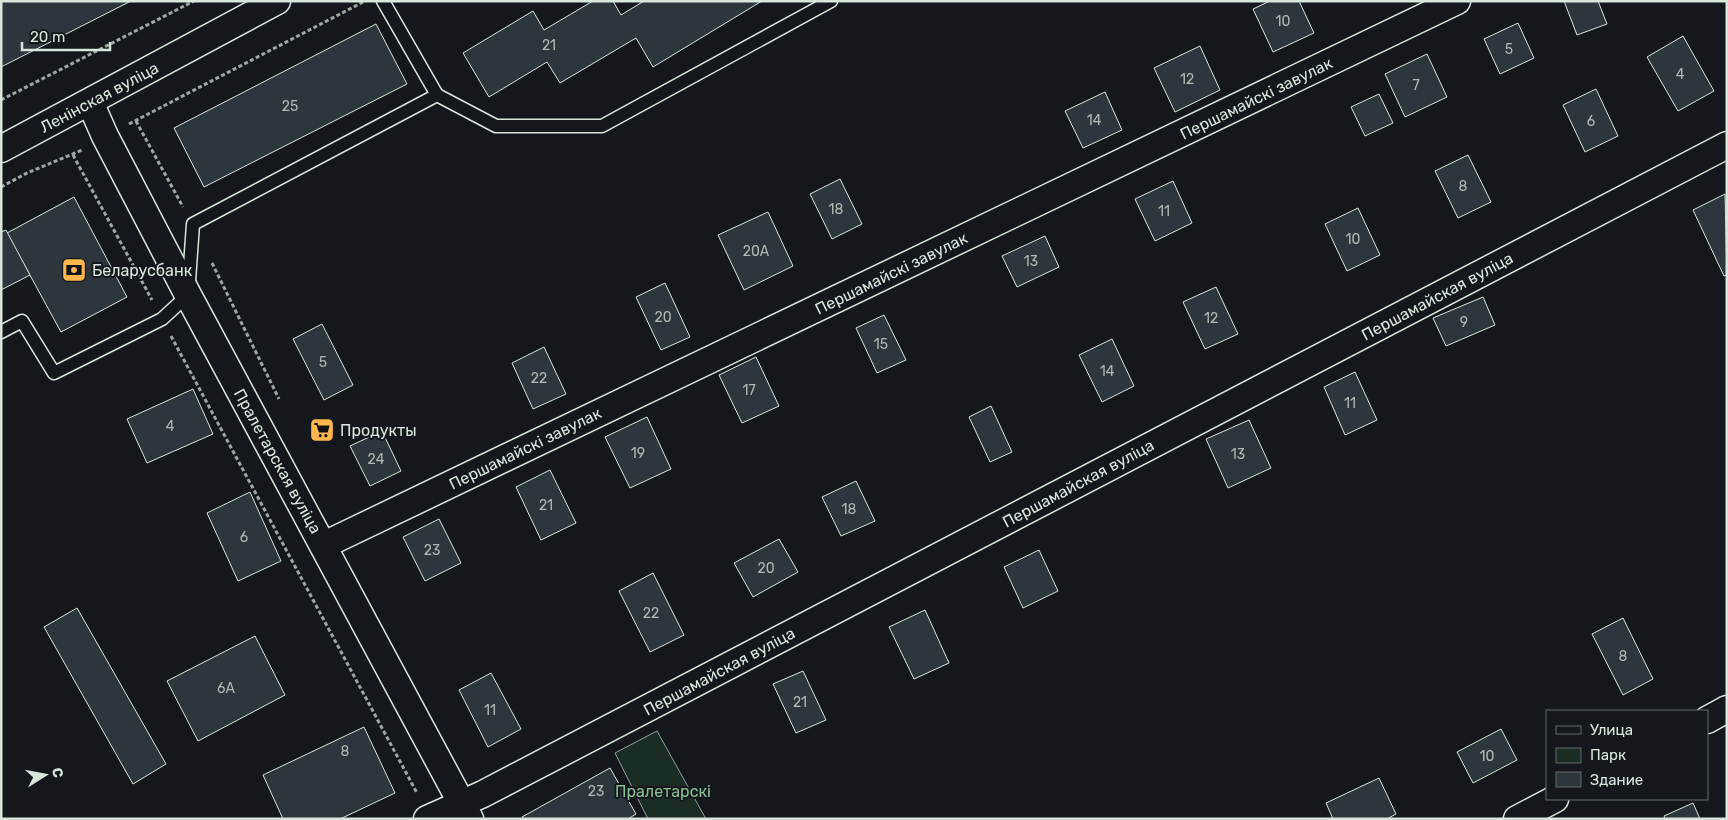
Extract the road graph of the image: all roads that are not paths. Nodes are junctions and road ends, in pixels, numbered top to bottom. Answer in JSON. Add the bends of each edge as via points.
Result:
{"nodes":[{"id":1,"x":277,"y":1,"type":"edge"},
{"id":2,"x":383,"y":1,"type":"edge"},
{"id":3,"x":831,"y":1,"type":"edge"},
{"id":4,"x":1457,"y":1,"type":"edge"},
{"id":5,"x":437,"y":96,"type":"junction"},
{"id":6,"x":90,"y":102,"type":"junction"},
{"id":7,"x":1727,"y":145,"type":"edge"},
{"id":8,"x":1,"y":149,"type":"edge"},
{"id":9,"x":188,"y":295,"type":"junction"},
{"id":10,"x":1,"y":332,"type":"edge"},
{"id":11,"x":324,"y":545,"type":"junction"},
{"id":12,"x":1727,"y":709,"type":"edge"},
{"id":13,"x":1708,"y":719,"type":"edge"},
{"id":14,"x":1554,"y":800,"type":"edge"},
{"id":15,"x":466,"y":811,"type":"edge"},
{"id":16,"x":429,"y":818,"type":"edge"},
{"id":17,"x":1517,"y":819,"type":"edge"}],
"edges":[{"from":1,"to":6,"type":"street","name":"Ленінская вуліца"},
{"from":2,"to":5,"type":"lane"},
{"from":3,"to":5,"type":"lane","via":[[602,126],[496,126]]},
{"from":4,"to":11,"type":"street","name":"Першамайскі завулак"},
{"from":5,"to":9,"type":"lane","via":[[193,224]]},
{"from":6,"to":8,"type":"street","name":"Ленінская вуліца"},
{"from":6,"to":9,"type":"street","name":"Пралетарская вуліца"},
{"from":7,"to":15,"type":"street","name":"Першамайская вуліца","via":[[500,784]]},
{"from":9,"to":10,"type":"lane","via":[[162,319],[54,373],[22,321]]},
{"from":9,"to":11,"type":"street","name":"Пралетарская вуліца"},
{"from":11,"to":15,"type":"street","name":"Пралетарская вуліца"},
{"from":12,"to":13,"type":"street"},
{"from":14,"to":17,"type":"street"},
{"from":15,"to":16,"type":"street","name":"Першамайская вуліца"}]}
